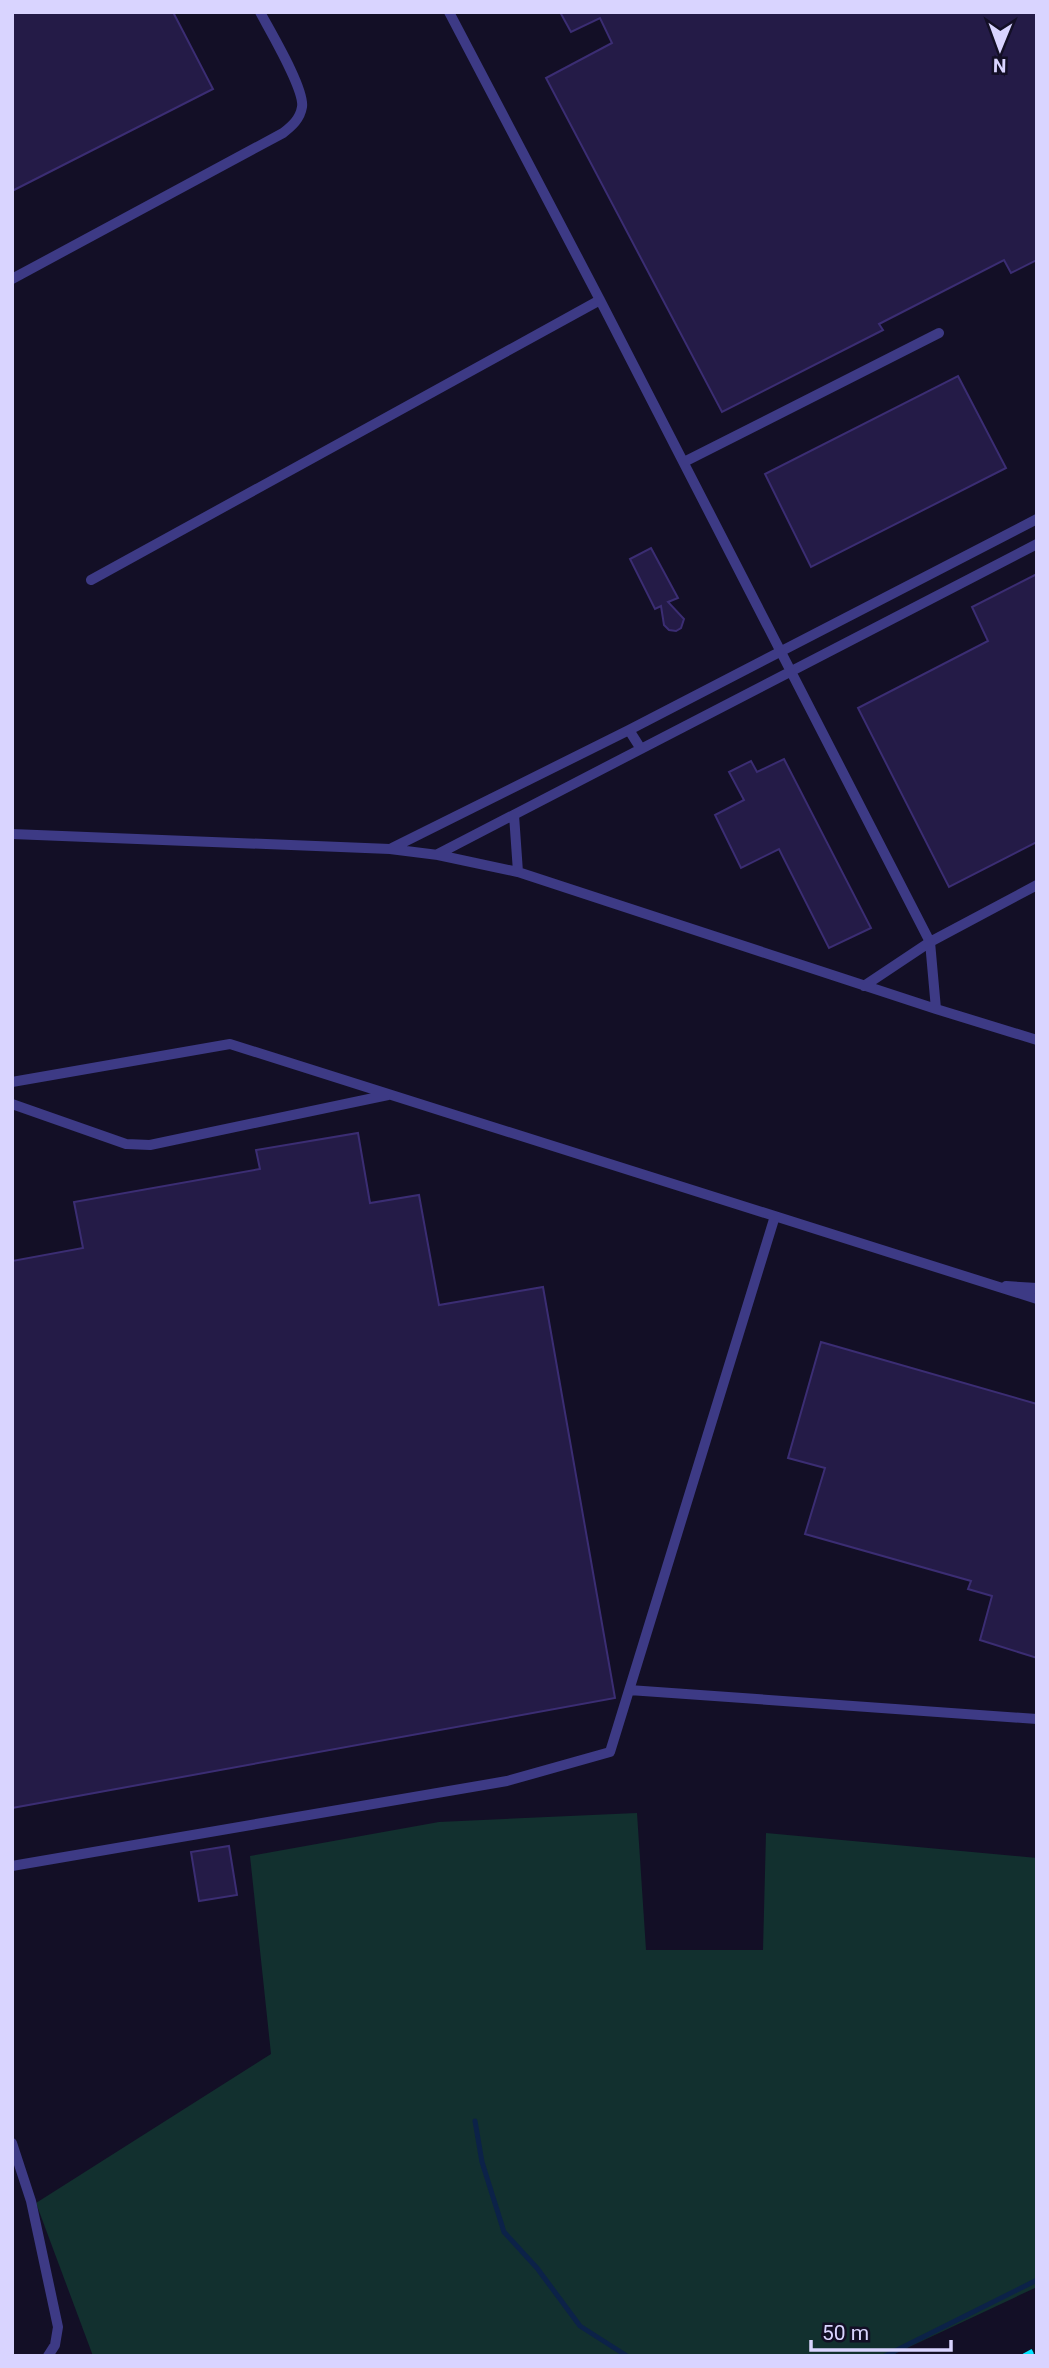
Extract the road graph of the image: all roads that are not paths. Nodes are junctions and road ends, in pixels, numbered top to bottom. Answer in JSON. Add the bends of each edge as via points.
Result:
{"nodes":[{"id":1,"x":260,"y":12,"type":"edge"},
{"id":2,"x":449,"y":12,"type":"edge"},
{"id":3,"x":12,"y":279,"type":"edge"},
{"id":4,"x":600,"y":300,"type":"junction"},
{"id":5,"x":939,"y":333,"type":"dead end"},
{"id":6,"x":684,"y":463,"type":"junction"},
{"id":7,"x":1037,"y":519,"type":"edge"},
{"id":8,"x":1037,"y":544,"type":"edge"},
{"id":9,"x":90,"y":580,"type":"dead end"},
{"id":10,"x":780,"y":652,"type":"junction"},
{"id":11,"x":792,"y":670,"type":"junction"},
{"id":12,"x":629,"y":730,"type":"junction"},
{"id":13,"x":641,"y":749,"type":"junction"},
{"id":14,"x":514,"y":815,"type":"junction"},
{"id":15,"x":12,"y":834,"type":"edge"},
{"id":16,"x":390,"y":849,"type":"junction"},
{"id":17,"x":438,"y":855,"type":"junction"},
{"id":18,"x":518,"y":873,"type":"junction"},
{"id":19,"x":1037,"y":885,"type":"edge"},
{"id":20,"x":930,"y":942,"type":"junction"},
{"id":21,"x":864,"y":986,"type":"junction"},
{"id":22,"x":936,"y":1009,"type":"junction"},
{"id":23,"x":1037,"y":1040,"type":"edge"},
{"id":24,"x":12,"y":1082,"type":"edge"},
{"id":25,"x":388,"y":1095,"type":"junction"},
{"id":26,"x":12,"y":1104,"type":"edge"},
{"id":27,"x":775,"y":1216,"type":"junction"},
{"id":28,"x":989,"y":1284,"type":"junction"},
{"id":29,"x":1037,"y":1288,"type":"edge"},
{"id":30,"x":1037,"y":1299,"type":"edge"},
{"id":31,"x":629,"y":1690,"type":"junction"},
{"id":32,"x":1037,"y":1719,"type":"edge"},
{"id":33,"x":12,"y":1866,"type":"edge"},
{"id":34,"x":12,"y":2143,"type":"edge"},
{"id":35,"x":48,"y":2356,"type":"edge"}],
"edges":[{"from":1,"to":3,"type":"lane","via":[[300,90],[303,106],[296,122]]},
{"from":2,"to":4,"type":"lane"},
{"from":4,"to":6,"type":"lane"},
{"from":4,"to":9,"type":"lane"},
{"from":5,"to":6,"type":"lane"},
{"from":6,"to":10,"type":"lane"},
{"from":7,"to":10,"type":"lane"},
{"from":8,"to":11,"type":"lane"},
{"from":10,"to":11,"type":"lane"},
{"from":10,"to":12,"type":"lane"},
{"from":11,"to":13,"type":"lane"},
{"from":11,"to":20,"type":"lane"},
{"from":12,"to":13,"type":"lane"},
{"from":12,"to":16,"type":"lane"},
{"from":13,"to":14,"type":"lane"},
{"from":14,"to":17,"type":"lane"},
{"from":14,"to":18,"type":"lane"},
{"from":15,"to":16,"type":"lane"},
{"from":16,"to":17,"type":"lane"},
{"from":17,"to":18,"type":"lane"},
{"from":18,"to":21,"type":"lane"},
{"from":19,"to":20,"type":"lane"},
{"from":20,"to":21,"type":"lane"},
{"from":20,"to":22,"type":"lane"},
{"from":21,"to":22,"type":"lane"},
{"from":22,"to":23,"type":"lane"},
{"from":24,"to":25,"type":"lane","via":[[230,1044]]},
{"from":25,"to":26,"type":"lane","via":[[150,1145],[126,1144]]},
{"from":25,"to":27,"type":"lane"},
{"from":27,"to":28,"type":"lane"},
{"from":27,"to":31,"type":"lane"},
{"from":28,"to":29,"type":"lane"},
{"from":28,"to":30,"type":"lane"},
{"from":31,"to":32,"type":"lane"},
{"from":31,"to":33,"type":"lane","via":[[610,1752],[559,1767],[507,1781]]},
{"from":34,"to":35,"type":"lane","via":[[31,2201],[58,2327]]}]}
